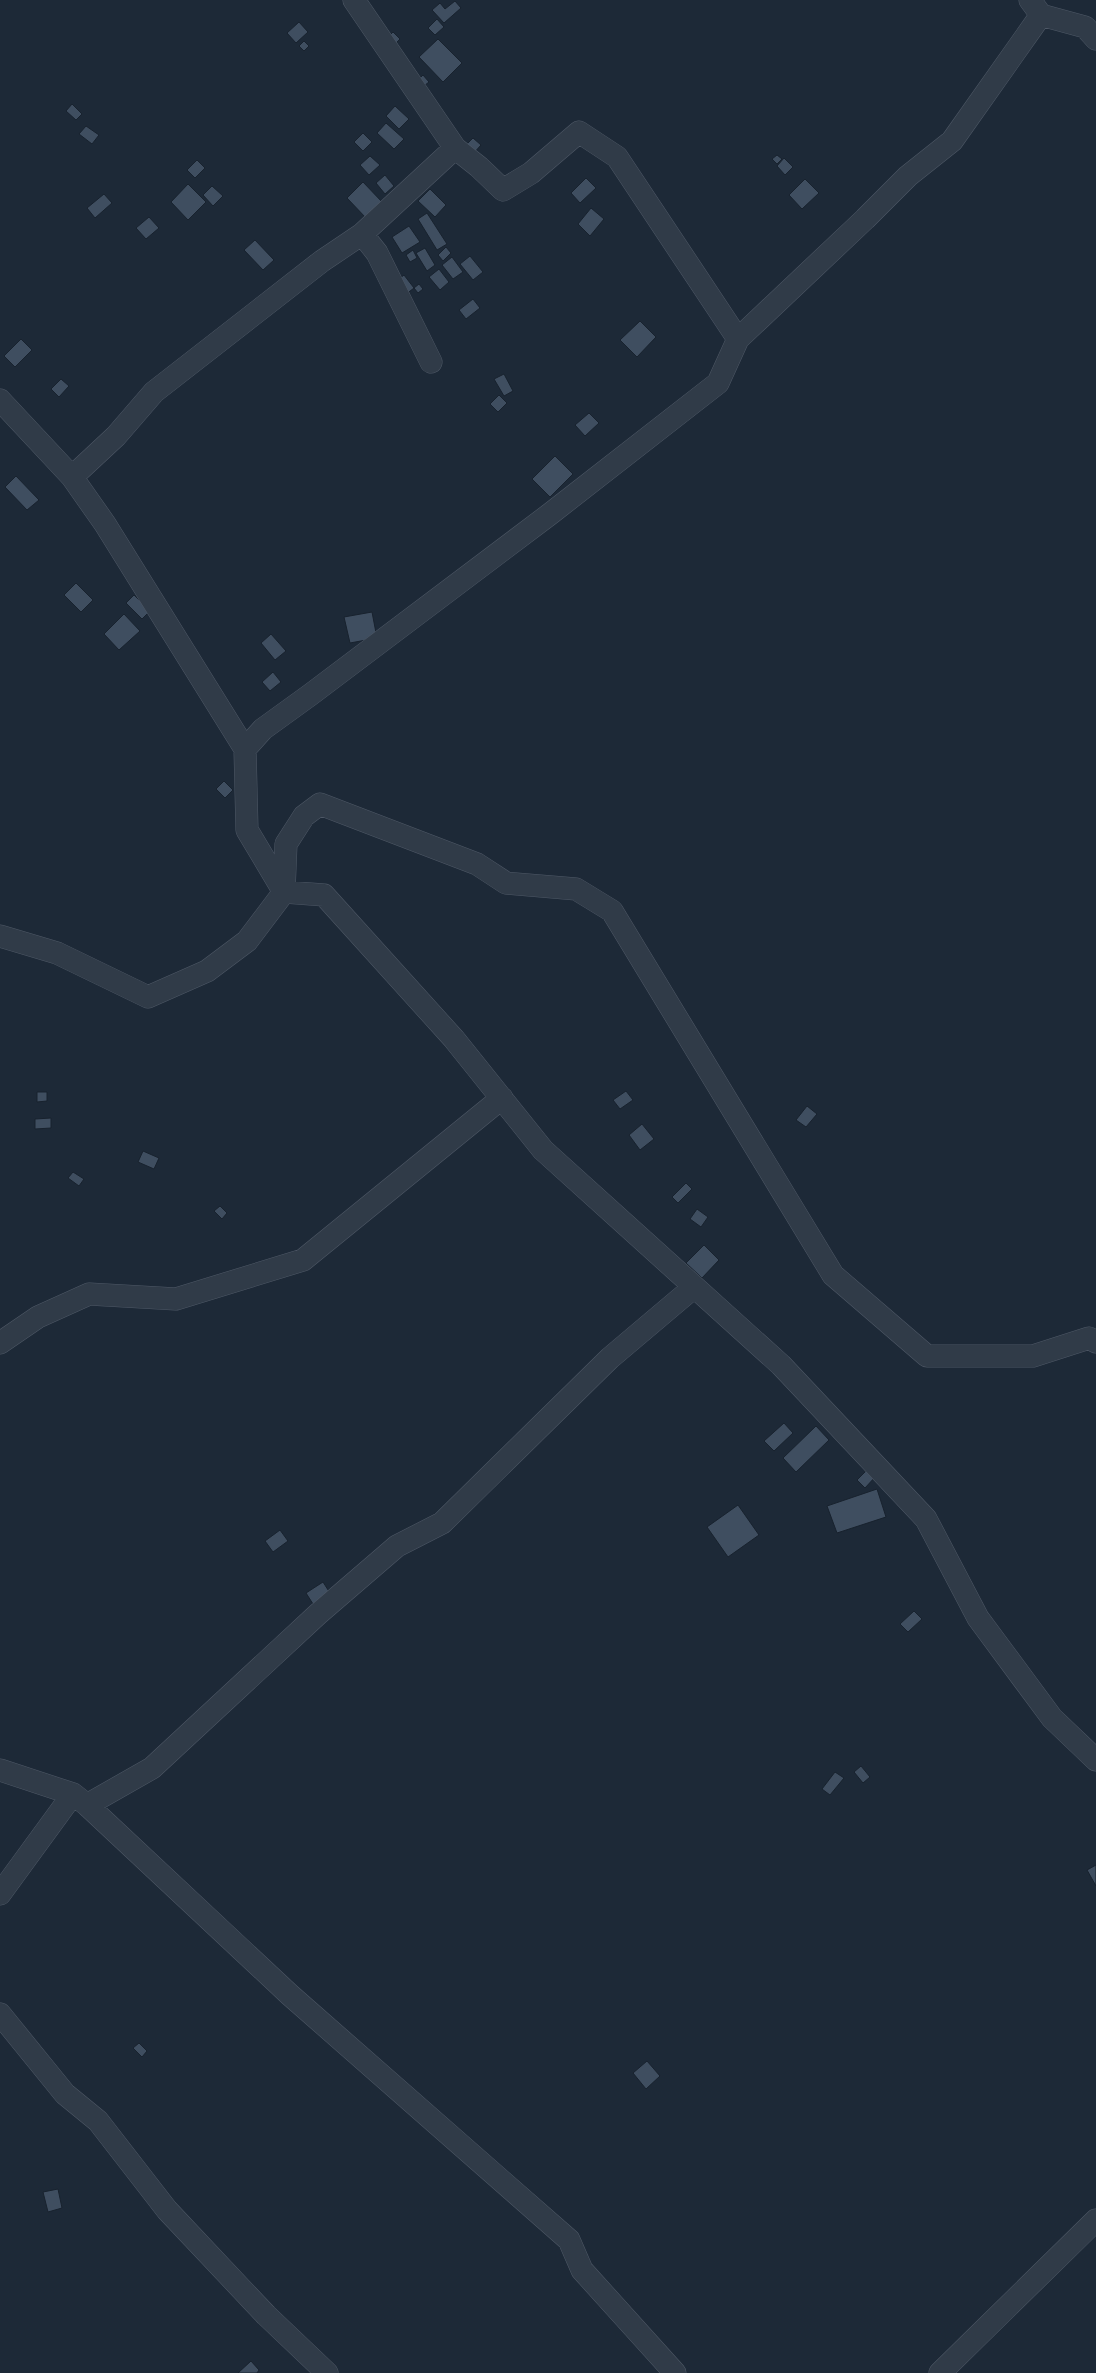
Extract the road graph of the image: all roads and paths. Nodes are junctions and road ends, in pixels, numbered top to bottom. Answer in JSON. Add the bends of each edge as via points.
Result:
{"nodes":[{"id":1,"x":354,"y":0,"type":"edge"},
{"id":2,"x":1036,"y":8,"type":"edge"},
{"id":3,"x":1096,"y":39,"type":"edge"},
{"id":4,"x":455,"y":148,"type":"junction"},
{"id":5,"x":362,"y":234,"type":"junction"},
{"id":6,"x":738,"y":339,"type":"junction"},
{"id":7,"x":431,"y":362,"type":"dead end"},
{"id":8,"x":0,"y":400,"type":"edge"},
{"id":9,"x":72,"y":477,"type":"junction"},
{"id":10,"x":245,"y":749,"type":"junction"},
{"id":11,"x":284,"y":892,"type":"junction"},
{"id":12,"x":0,"y":936,"type":"edge"},
{"id":13,"x":502,"y":1098,"type":"junction"},
{"id":14,"x":694,"y":1287,"type":"junction"},
{"id":15,"x":1096,"y":1342,"type":"edge"},
{"id":16,"x":0,"y":1343,"type":"edge"},
{"id":17,"x":1096,"y":1760,"type":"edge"},
{"id":18,"x":0,"y":1770,"type":"edge"},
{"id":19,"x":80,"y":1799,"type":"junction"},
{"id":20,"x":0,"y":1894,"type":"edge"},
{"id":21,"x":0,"y":2014,"type":"edge"},
{"id":22,"x":1096,"y":2220,"type":"edge"},
{"id":23,"x":953,"y":2368,"type":"edge"},
{"id":24,"x":327,"y":2373,"type":"edge"},
{"id":25,"x":675,"y":2373,"type":"edge"}],
"edges":[{"from":1,"to":4,"type":"street"},
{"from":2,"to":3,"type":"street","via":[[1085,28]]},
{"from":2,"to":6,"type":"street","via":[[952,141],[908,176]]},
{"from":4,"to":5,"type":"street"},
{"from":4,"to":6,"type":"street","via":[[503,190],[531,173],[579,132],[617,157]]},
{"from":5,"to":7,"type":"street","via":[[377,254]]},
{"from":5,"to":9,"type":"street","via":[[322,261],[154,392],[116,436]]},
{"from":6,"to":10,"type":"street","via":[[718,383],[544,519],[263,729]]},
{"from":8,"to":9,"type":"street"},
{"from":9,"to":10,"type":"street","via":[[105,524]]},
{"from":10,"to":11,"type":"street","via":[[247,830]]},
{"from":11,"to":12,"type":"street","via":[[247,941],[207,971],[148,997],[57,953]]},
{"from":11,"to":13,"type":"street","via":[[324,895],[454,1039]]},
{"from":11,"to":15,"type":"street","via":[[286,844],[304,816],[320,804],[477,864],[506,883],[576,889],[612,911],[829,1268],[839,1280],[927,1356],[1033,1356],[1089,1338]]},
{"from":13,"to":14,"type":"street","via":[[543,1150]]},
{"from":13,"to":16,"type":"street","via":[[303,1260],[176,1299],[89,1294],[38,1317]]},
{"from":14,"to":17,"type":"street","via":[[781,1365],[926,1519],[978,1618],[1052,1718]]},
{"from":14,"to":19,"type":"street","via":[[610,1358],[442,1523],[397,1546],[318,1614],[152,1768]]},
{"from":18,"to":19,"type":"street"},
{"from":19,"to":20,"type":"street"},
{"from":19,"to":25,"type":"street","via":[[290,1995],[569,2240],[582,2270]]},
{"from":21,"to":24,"type":"street","via":[[65,2094],[98,2121],[167,2210],[266,2315]]},
{"from":22,"to":23,"type":"street"}]}
